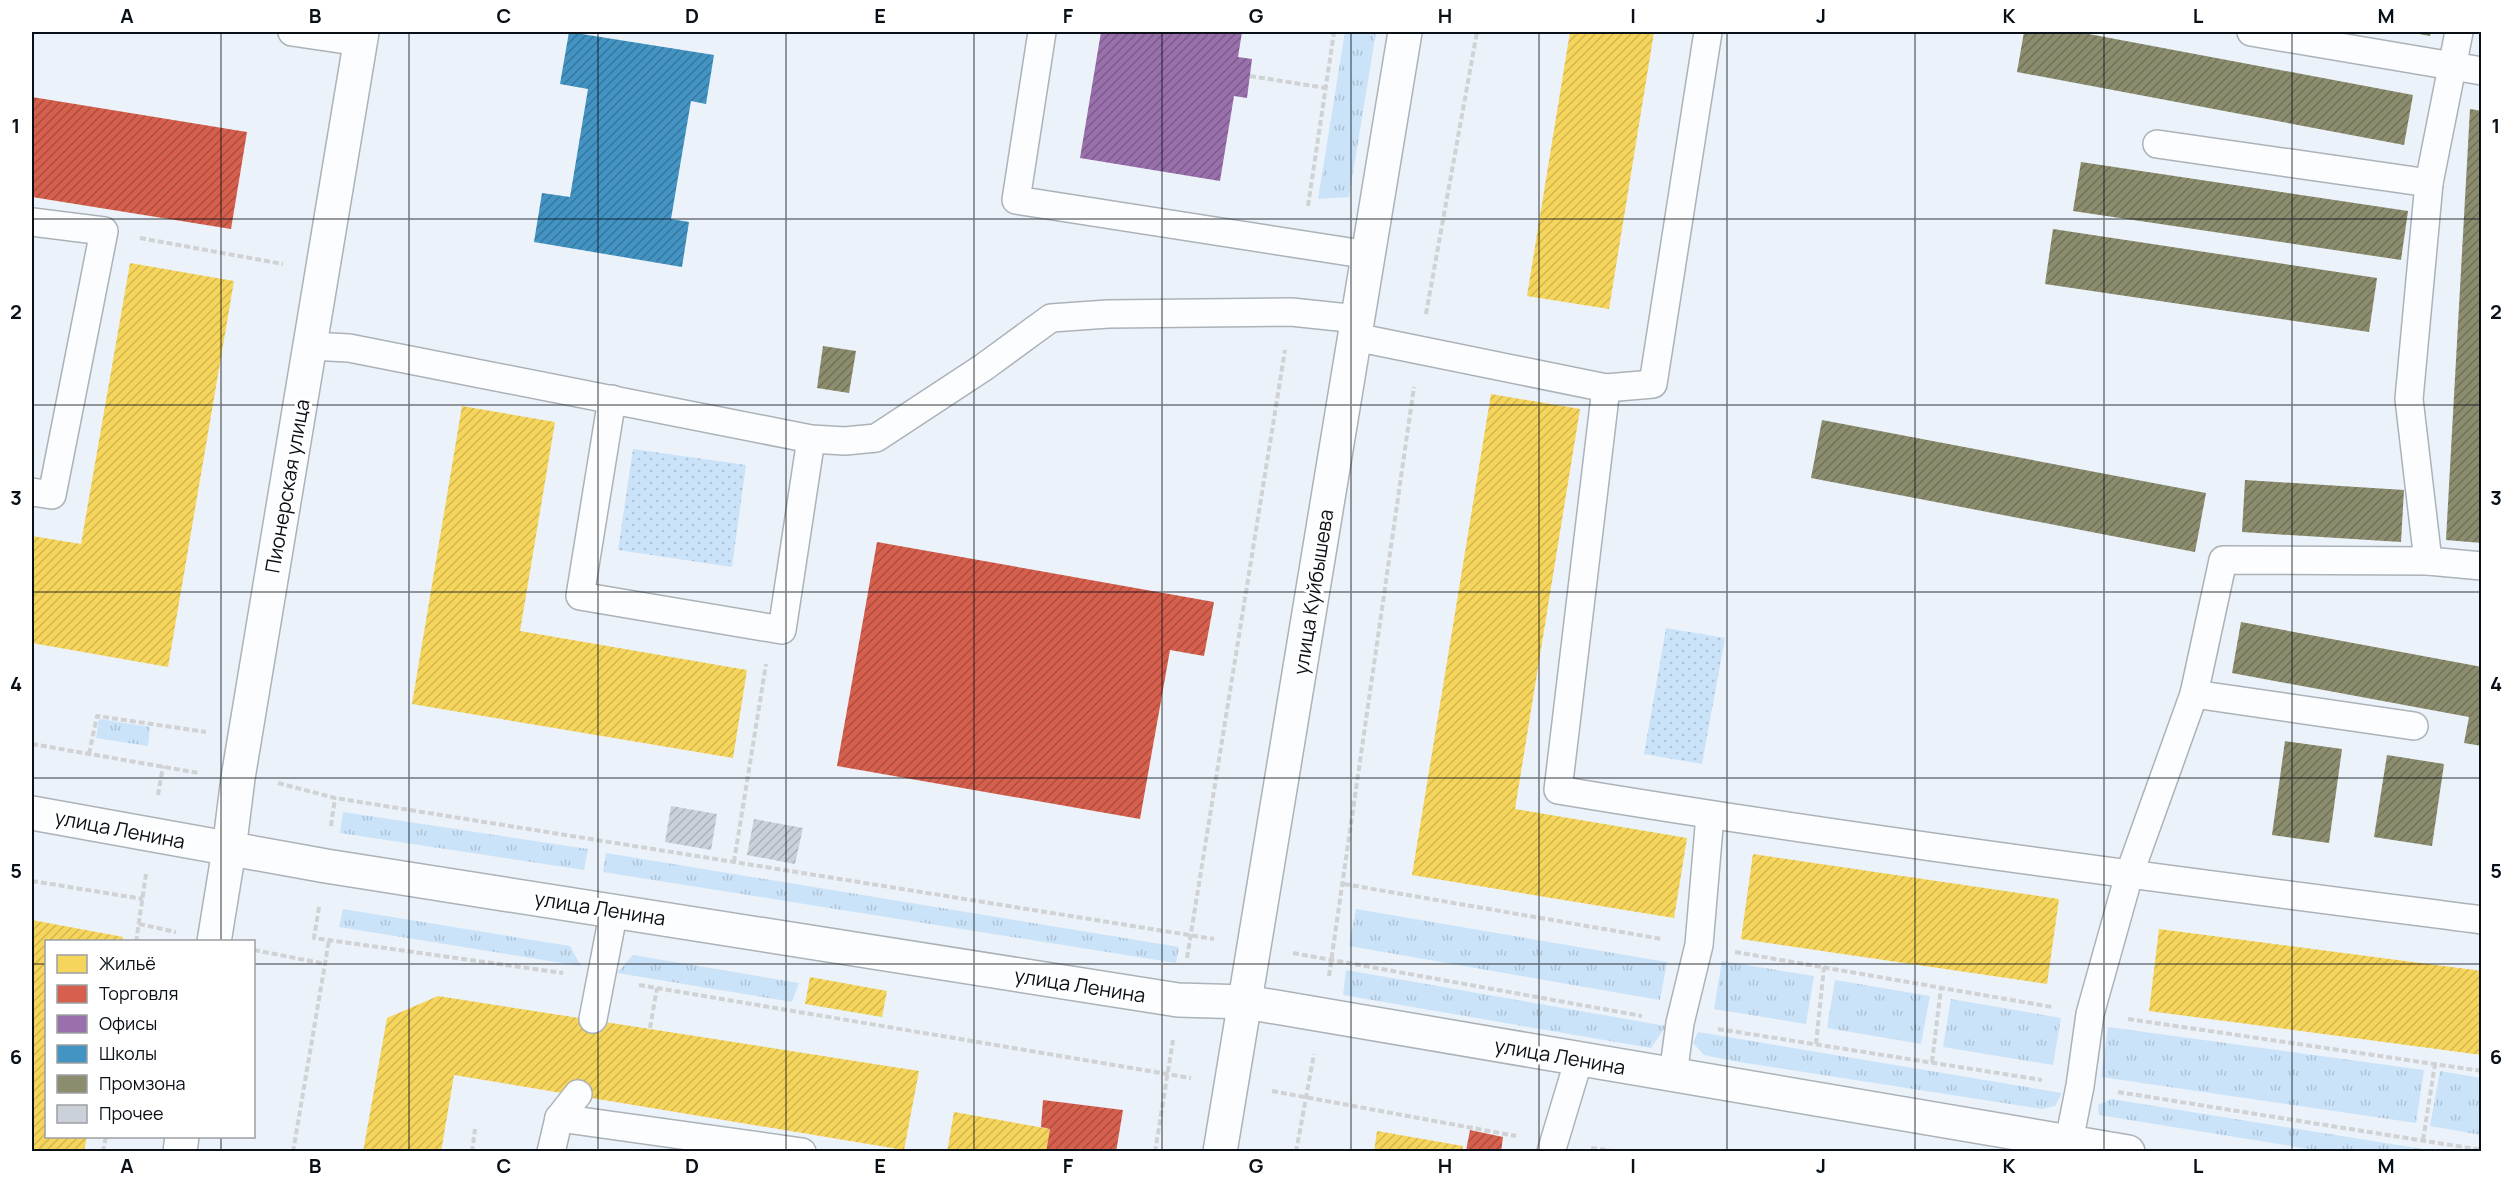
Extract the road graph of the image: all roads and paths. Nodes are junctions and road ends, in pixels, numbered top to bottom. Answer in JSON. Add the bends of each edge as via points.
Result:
{"nodes":[{"id":1,"x":292,"y":32,"type":"edge"},
{"id":2,"x":1042,"y":32,"type":"edge"},
{"id":3,"x":1334,"y":32,"type":"edge"},
{"id":4,"x":1405,"y":32,"type":"edge"},
{"id":5,"x":1477,"y":32,"type":"edge"},
{"id":6,"x":1708,"y":32,"type":"edge"},
{"id":7,"x":2251,"y":32,"type":"edge"},
{"id":8,"x":2459,"y":32,"type":"edge"},
{"id":9,"x":361,"y":37,"type":"edge"},
{"id":10,"x":2454,"y":65,"type":"junction"},
{"id":11,"x":2481,"y":71,"type":"edge"},
{"id":12,"x":1250,"y":76,"type":"dead end"},
{"id":13,"x":1326,"y":88,"type":"junction"},
{"id":14,"x":2157,"y":144,"type":"dead end"},
{"id":15,"x":2429,"y":183,"type":"junction"},
{"id":16,"x":32,"y":222,"type":"edge"},
{"id":17,"x":104,"y":231,"type":"junction"},
{"id":18,"x":1303,"y":244,"type":"junction"},
{"id":19,"x":1369,"y":255,"type":"junction"},
{"id":20,"x":322,"y":272,"type":"junction"},
{"id":21,"x":1291,"y":312,"type":"junction"},
{"id":22,"x":1357,"y":328,"type":"junction"},
{"id":23,"x":310,"y":345,"type":"junction"},
{"id":24,"x":1419,"y":350,"type":"junction"},
{"id":25,"x":1606,"y":388,"type":"junction"},
{"id":26,"x":612,"y":399,"type":"junction"},
{"id":27,"x":811,"y":439,"type":"junction"},
{"id":28,"x":32,"y":492,"type":"edge"},
{"id":29,"x":2428,"y":561,"type":"junction"},
{"id":30,"x":2481,"y":566,"type":"edge"},
{"id":31,"x":771,"y":628,"type":"junction"},
{"id":32,"x":2194,"y":694,"type":"junction"},
{"id":33,"x":2414,"y":726,"type":"dead end"},
{"id":34,"x":214,"y":733,"type":"dead end"},
{"id":35,"x":32,"y":744,"type":"edge"},
{"id":36,"x":89,"y":754,"type":"junction"},
{"id":37,"x":238,"y":778,"type":"junction"},
{"id":38,"x":32,"y":813,"type":"edge"},
{"id":39,"x":1710,"y":815,"type":"junction"},
{"id":40,"x":229,"y":850,"type":"junction"},
{"id":41,"x":734,"y":862,"type":"junction"},
{"id":42,"x":2129,"y":875,"type":"junction"},
{"id":43,"x":32,"y":881,"type":"edge"},
{"id":44,"x":1344,"y":884,"type":"junction"},
{"id":45,"x":143,"y":899,"type":"dead end"},
{"id":46,"x":615,"y":910,"type":"junction"},
{"id":47,"x":2481,"y":920,"type":"edge"},
{"id":48,"x":1192,"y":934,"type":"junction"},
{"id":49,"x":314,"y":938,"type":"dead end"},
{"id":50,"x":214,"y":940,"type":"edge"},
{"id":51,"x":329,"y":940,"type":"junction"},
{"id":52,"x":1699,"y":945,"type":"junction"},
{"id":53,"x":1255,"y":947,"type":"junction"},
{"id":54,"x":255,"y":949,"type":"edge"},
{"id":55,"x":1333,"y":960,"type":"junction"},
{"id":56,"x":326,"y":964,"type":"junction"},
{"id":57,"x":1824,"y":967,"type":"junction"},
{"id":58,"x":601,"y":979,"type":"junction"},
{"id":59,"x":657,"y":988,"type":"junction"},
{"id":60,"x":1941,"y":988,"type":"junction"},
{"id":61,"x":1178,"y":1000,"type":"junction"},
{"id":62,"x":1246,"y":1002,"type":"junction"},
{"id":63,"x":2090,"y":1014,"type":"junction"},
{"id":64,"x":1321,"y":1015,"type":"junction"},
{"id":65,"x":593,"y":1019,"type":"dead end"},
{"id":66,"x":1680,"y":1023,"type":"junction"},
{"id":67,"x":650,"y":1028,"type":"dead end"},
{"id":68,"x":1816,"y":1044,"type":"junction"},
{"id":69,"x":1579,"y":1059,"type":"junction"},
{"id":70,"x":1932,"y":1062,"type":"junction"},
{"id":71,"x":2435,"y":1064,"type":"junction"},
{"id":72,"x":2481,"y":1071,"type":"edge"},
{"id":73,"x":1168,"y":1074,"type":"junction"},
{"id":74,"x":1673,"y":1075,"type":"junction"},
{"id":75,"x":1233,"y":1085,"type":"junction"},
{"id":76,"x":2080,"y":1086,"type":"junction"},
{"id":77,"x":578,"y":1094,"type":"dead end"},
{"id":78,"x":1307,"y":1097,"type":"junction"},
{"id":79,"x":559,"y":1118,"type":"junction"},
{"id":80,"x":475,"y":1129,"type":"dead end"},
{"id":81,"x":2422,"y":1140,"type":"junction"},
{"id":82,"x":2069,"y":1141,"type":"junction"},
{"id":83,"x":1552,"y":1147,"type":"edge"},
{"id":84,"x":2481,"y":1150,"type":"edge"},
{"id":85,"x":293,"y":1152,"type":"edge"},
{"id":86,"x":472,"y":1152,"type":"edge"},
{"id":87,"x":551,"y":1152,"type":"edge"},
{"id":88,"x":802,"y":1152,"type":"edge"},
{"id":89,"x":1155,"y":1152,"type":"edge"},
{"id":90,"x":1220,"y":1152,"type":"edge"},
{"id":91,"x":1296,"y":1152,"type":"edge"},
{"id":92,"x":1620,"y":1152,"type":"edge"},
{"id":93,"x":2128,"y":1152,"type":"edge"}],
"edges":[{"from":1,"to":9,"type":"lane"},
{"from":2,"to":18,"type":"lane","via":[[1016,200]]},
{"from":3,"to":13,"type":"path"},
{"from":4,"to":19,"type":"street","name":"улица Куйбышева"},
{"from":5,"to":24,"type":"path"},
{"from":6,"to":25,"type":"lane","via":[[1653,384]]},
{"from":7,"to":10,"type":"lane"},
{"from":8,"to":10,"type":"lane"},
{"from":9,"to":20,"type":"street","name":"Пионерская улица"},
{"from":10,"to":11,"type":"lane"},
{"from":10,"to":15,"type":"lane"},
{"from":12,"to":13,"type":"path"},
{"from":13,"to":18,"type":"path"},
{"from":14,"to":15,"type":"lane"},
{"from":15,"to":29,"type":"lane","via":[[2409,399]]},
{"from":16,"to":17,"type":"lane"},
{"from":17,"to":20,"type":"path"},
{"from":17,"to":28,"type":"lane","via":[[52,495]]},
{"from":18,"to":19,"type":"lane"},
{"from":19,"to":22,"type":"street","name":"улица Куйбышева"},
{"from":20,"to":23,"type":"street","name":"Пионерская улица"},
{"from":21,"to":22,"type":"lane"},
{"from":21,"to":27,"type":"lane","via":[[1051,318],[876,438]]},
{"from":21,"to":48,"type":"path"},
{"from":22,"to":24,"type":"lane"},
{"from":22,"to":53,"type":"street","name":"улица Куйбышева"},
{"from":23,"to":26,"type":"lane","via":[[349,348]]},
{"from":23,"to":37,"type":"street","name":"Пионерская улица"},
{"from":24,"to":25,"type":"lane"},
{"from":24,"to":44,"type":"path"},
{"from":25,"to":39,"type":"lane","via":[[1558,790]]},
{"from":26,"to":27,"type":"lane"},
{"from":26,"to":31,"type":"lane","via":[[580,596]]},
{"from":27,"to":31,"type":"lane","via":[[782,630]]},
{"from":29,"to":30,"type":"lane"},
{"from":29,"to":32,"type":"lane","via":[[2223,560]]},
{"from":31,"to":41,"type":"path"},
{"from":32,"to":33,"type":"lane"},
{"from":32,"to":42,"type":"lane"},
{"from":34,"to":36,"type":"path","via":[[97,716]]},
{"from":35,"to":36,"type":"path"},
{"from":36,"to":37,"type":"path"},
{"from":37,"to":40,"type":"street","name":"Пионерская улица"},
{"from":37,"to":41,"type":"path","via":[[335,798]]},
{"from":38,"to":40,"type":"street","name":"улица Ленина"},
{"from":39,"to":42,"type":"lane"},
{"from":39,"to":52,"type":"lane"},
{"from":40,"to":46,"type":"street","name":"улица Ленина"},
{"from":40,"to":50,"type":"street","name":"Пионерская улица"},
{"from":41,"to":48,"type":"path"},
{"from":42,"to":47,"type":"lane"},
{"from":42,"to":63,"type":"lane"},
{"from":43,"to":45,"type":"path"},
{"from":44,"to":52,"type":"path"},
{"from":44,"to":55,"type":"path"},
{"from":46,"to":58,"type":"lane"},
{"from":46,"to":61,"type":"street","name":"улица Ленина"},
{"from":48,"to":53,"type":"path"},
{"from":48,"to":61,"type":"path"},
{"from":49,"to":51,"type":"path"},
{"from":51,"to":56,"type":"path"},
{"from":51,"to":58,"type":"path"},
{"from":52,"to":57,"type":"path"},
{"from":52,"to":66,"type":"lane"},
{"from":53,"to":55,"type":"path"},
{"from":53,"to":62,"type":"street","name":"улица Куйбышева"},
{"from":54,"to":56,"type":"path"},
{"from":55,"to":64,"type":"path"},
{"from":55,"to":66,"type":"path"},
{"from":56,"to":85,"type":"path"},
{"from":57,"to":60,"type":"path"},
{"from":57,"to":68,"type":"path"},
{"from":58,"to":59,"type":"path"},
{"from":58,"to":65,"type":"lane"},
{"from":59,"to":67,"type":"path"},
{"from":59,"to":73,"type":"path"},
{"from":60,"to":63,"type":"path"},
{"from":60,"to":70,"type":"path"},
{"from":61,"to":62,"type":"street","name":"улица Ленина"},
{"from":61,"to":73,"type":"path"},
{"from":62,"to":64,"type":"street","name":"улица Ленина"},
{"from":62,"to":75,"type":"street","name":"улица Куйбышева"},
{"from":63,"to":71,"type":"path"},
{"from":63,"to":76,"type":"lane"},
{"from":64,"to":69,"type":"street","name":"улица Ленина"},
{"from":64,"to":78,"type":"path"},
{"from":66,"to":68,"type":"path"},
{"from":66,"to":74,"type":"lane"},
{"from":68,"to":70,"type":"path"},
{"from":69,"to":74,"type":"street","name":"улица Ленина"},
{"from":69,"to":83,"type":"lane"},
{"from":70,"to":76,"type":"path"},
{"from":71,"to":72,"type":"path"},
{"from":71,"to":81,"type":"path"},
{"from":73,"to":75,"type":"path"},
{"from":73,"to":89,"type":"path"},
{"from":74,"to":82,"type":"street","name":"улица Ленина"},
{"from":75,"to":78,"type":"path"},
{"from":75,"to":90,"type":"street","name":"улица Куйбышева"},
{"from":76,"to":81,"type":"path"},
{"from":76,"to":82,"type":"lane"},
{"from":77,"to":79,"type":"lane"},
{"from":78,"to":83,"type":"path"},
{"from":78,"to":91,"type":"path"},
{"from":79,"to":87,"type":"lane"},
{"from":79,"to":88,"type":"lane"},
{"from":80,"to":86,"type":"path"},
{"from":81,"to":84,"type":"path"},
{"from":82,"to":93,"type":"street","name":"улица Ленина"},
{"from":83,"to":92,"type":"path"}]}
